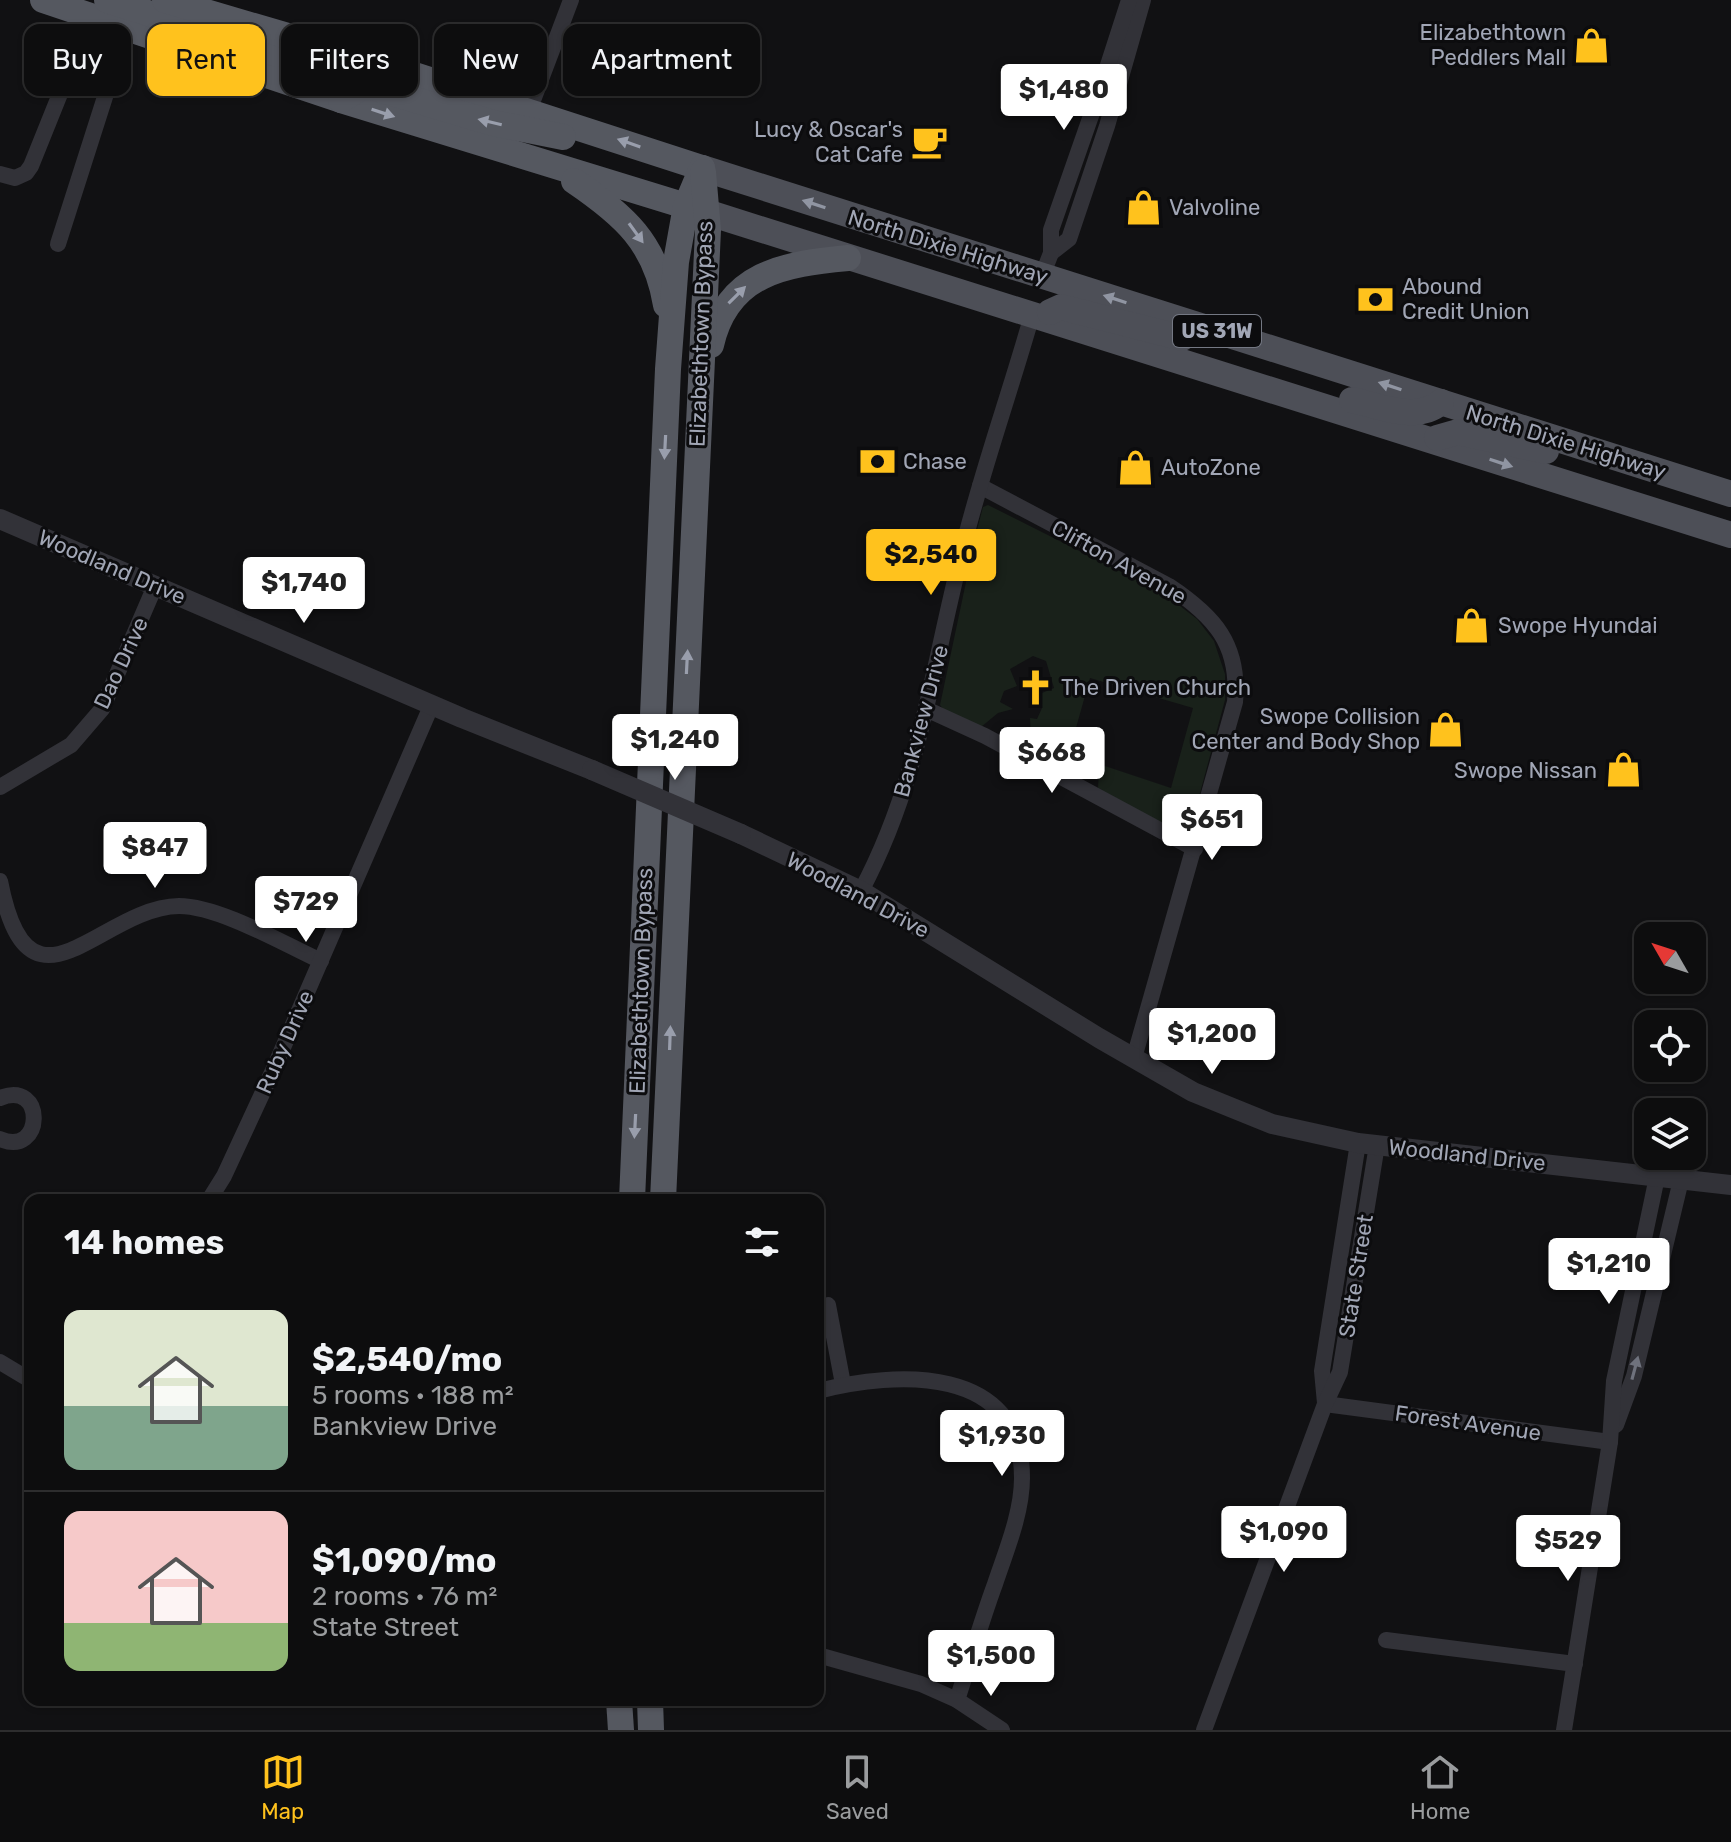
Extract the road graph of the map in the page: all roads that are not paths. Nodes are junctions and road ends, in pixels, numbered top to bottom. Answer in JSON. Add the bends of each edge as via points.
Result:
{"nodes":[{"id":1,"x":43,"y":0,"type":"edge"},
{"id":2,"x":165,"y":0,"type":"edge"},
{"id":3,"x":571,"y":0,"type":"edge"},
{"id":4,"x":1129,"y":0,"type":"edge"},
{"id":5,"x":1143,"y":0,"type":"edge"},
{"id":6,"x":97,"y":7,"type":"edge"},
{"id":7,"x":121,"y":24,"type":"edge"},
{"id":8,"x":131,"y":29,"type":"edge"},
{"id":9,"x":281,"y":34,"type":"edge"},
{"id":10,"x":281,"y":53,"type":"edge"},
{"id":11,"x":418,"y":76,"type":"edge"},
{"id":12,"x":105,"y":96,"type":"edge"},
{"id":13,"x":341,"y":100,"type":"junction"},
{"id":14,"x":529,"y":111,"type":"junction"},
{"id":15,"x":594,"y":131,"type":"junction"},
{"id":16,"x":554,"y":167,"type":"junction"},
{"id":17,"x":702,"y":168,"type":"junction"},
{"id":18,"x":0,"y":174,"type":"edge"},
{"id":19,"x":696,"y":209,"type":"junction"},
{"id":20,"x":58,"y":244,"type":"dead end"},
{"id":21,"x":852,"y":259,"type":"junction"},
{"id":22,"x":1047,"y":265,"type":"junction"},
{"id":23,"x":1032,"y":315,"type":"junction"},
{"id":24,"x":1238,"y":338,"type":"junction"},
{"id":25,"x":1180,"y":361,"type":"junction"},
{"id":26,"x":668,"y":369,"type":"junction"},
{"id":27,"x":700,"y":392,"type":"junction"},
{"id":28,"x":1441,"y":402,"type":"junction"},
{"id":29,"x":1428,"y":440,"type":"junction"},
{"id":30,"x":1535,"y":474,"type":"junction"},
{"id":31,"x":980,"y":486,"type":"junction"},
{"id":32,"x":1729,"y":496,"type":"edge"},
{"id":33,"x":0,"y":519,"type":"edge"},
{"id":34,"x":1731,"y":535,"type":"edge"},
{"id":35,"x":155,"y":586,"type":"junction"},
{"id":36,"x":432,"y":704,"type":"junction"},
{"id":37,"x":926,"y":709,"type":"junction"},
{"id":38,"x":0,"y":787,"type":"edge"},
{"id":39,"x":1195,"y":849,"type":"junction"},
{"id":40,"x":0,"y":881,"type":"edge"},
{"id":41,"x":861,"y":891,"type":"junction"},
{"id":42,"x":321,"y":961,"type":"junction"},
{"id":43,"x":1134,"y":1058,"type":"junction"},
{"id":44,"x":0,"y":1098,"type":"edge"},
{"id":45,"x":0,"y":1139,"type":"edge"},
{"id":46,"x":1368,"y":1144,"type":"junction"},
{"id":47,"x":1657,"y":1177,"type":"junction"},
{"id":48,"x":1681,"y":1180,"type":"junction"},
{"id":49,"x":1731,"y":1185,"type":"edge"},
{"id":50,"x":213,"y":1194,"type":"edge"},
{"id":51,"x":632,"y":1194,"type":"edge"},
{"id":52,"x":663,"y":1194,"type":"edge"},
{"id":53,"x":828,"y":1305,"type":"dead end"},
{"id":54,"x":0,"y":1362,"type":"edge"},
{"id":55,"x":24,"y":1376,"type":"edge"},
{"id":56,"x":843,"y":1384,"type":"junction"},
{"id":57,"x":824,"y":1389,"type":"edge"},
{"id":58,"x":1325,"y":1404,"type":"junction"},
{"id":59,"x":1610,"y":1442,"type":"junction"},
{"id":60,"x":1386,"y":1640,"type":"dead end"},
{"id":61,"x":824,"y":1657,"type":"edge"},
{"id":62,"x":1575,"y":1664,"type":"junction"},
{"id":63,"x":957,"y":1700,"type":"junction"},
{"id":64,"x":619,"y":1706,"type":"edge"},
{"id":65,"x":650,"y":1706,"type":"edge"},
{"id":66,"x":621,"y":1730,"type":"edge"},
{"id":67,"x":651,"y":1730,"type":"edge"},
{"id":68,"x":1002,"y":1730,"type":"edge"},
{"id":69,"x":1204,"y":1730,"type":"edge"},
{"id":70,"x":1564,"y":1730,"type":"edge"}],
"edges":[{"from":1,"to":6,"type":"highway","number":"US 31W"},
{"from":2,"to":9,"type":"highway","name":"North Dixie Highway","number":"US 31W"},
{"from":3,"to":14,"type":"street"},
{"from":4,"to":22,"type":"street","via":[[1051,230]]},
{"from":5,"to":22,"type":"street","via":[[1069,239]]},
{"from":6,"to":7,"type":"highway","number":"US 31W"},
{"from":6,"to":10,"type":"highway"},
{"from":6,"to":18,"type":"street","via":[[31,166],[15,178]]},
{"from":8,"to":13,"type":"highway","number":"US 31W"},
{"from":11,"to":14,"type":"highway","name":"North Dixie Highway","number":"US 31W"},
{"from":12,"to":20,"type":"street"},
{"from":15,"to":13,"type":"highway","one_way":true,"via":[[570,138],[545,134],[375,88],[362,87]]},
{"from":13,"to":16,"type":"highway","number":"US 31W","one_way":true},
{"from":14,"to":15,"type":"highway","name":"North Dixie Highway","number":"US 31W"},
{"from":17,"to":15,"type":"highway","name":"North Dixie Highway","number":"US 31W","one_way":true},
{"from":16,"to":19,"type":"highway","number":"US 31W"},
{"from":16,"to":26,"type":"highway","one_way":true,"via":[[610,205],[643,241],[663,286]]},
{"from":17,"to":19,"type":"highway","name":"Elizabethtown Bypass"},
{"from":22,"to":17,"type":"main road","name":"North Dixie Highway","number":"US 31W","one_way":true},
{"from":19,"to":21,"type":"main road","name":"North Dixie Highway","number":"US 31W"},
{"from":19,"to":26,"type":"highway","name":"Elizabethtown Bypass","via":[[676,262]]},
{"from":19,"to":27,"type":"highway","name":"Elizabethtown Bypass","via":[[708,230]]},
{"from":21,"to":22,"type":"main road","via":[[877,254],[963,283],[996,288],[1024,287]]},
{"from":21,"to":23,"type":"main road","name":"North Dixie Highway","number":"US 31W"},
{"from":27,"to":21,"type":"highway","one_way":true,"via":[[715,327],[738,293],[776,269]]},
{"from":24,"to":22,"type":"main road","name":"North Dixie Highway","number":"US 31W","one_way":true},
{"from":23,"to":24,"type":"main road","via":[[1061,307],[1215,347]]},
{"from":23,"to":25,"type":"main road","name":"North Dixie Highway","number":"US 31W"},
{"from":23,"to":31,"type":"street","name":"Bankview Drive"},
{"from":28,"to":24,"type":"main road","name":"North Dixie Highway","number":"US 31W","one_way":true},
{"from":25,"to":28,"type":"main road","via":[[1197,355],[1302,388],[1410,413],[1432,410]]},
{"from":25,"to":29,"type":"main road","name":"North Dixie Highway","number":"US 31W"},
{"from":26,"to":51,"type":"highway","name":"Elizabethtown Bypass","one_way":true},
{"from":52,"to":27,"type":"highway","name":"Elizabethtown Bypass","one_way":true},
{"from":28,"to":32,"type":"main road","name":"North Dixie Highway","number":"US 31W"},
{"from":29,"to":30,"type":"main road","name":"North Dixie Highway","number":"US 31W","one_way":true},
{"from":29,"to":32,"type":"main road","via":[[1458,432],[1581,459],[1705,499]]},
{"from":30,"to":32,"type":"main road","via":[[1559,468],[1699,511],[1718,512]]},
{"from":30,"to":34,"type":"main road","name":"North Dixie Highway","number":"US 31W"},
{"from":31,"to":37,"type":"street","name":"Bankview Drive"},
{"from":31,"to":39,"type":"street","name":"Clifton Avenue","via":[[1169,586],[1194,602],[1219,630],[1232,663],[1235,702]]},
{"from":33,"to":35,"type":"street","name":"Woodland Drive"},
{"from":35,"to":36,"type":"street","name":"Woodland Drive"},
{"from":35,"to":38,"type":"street","name":"Dao Drive","via":[[102,709],[71,745]]},
{"from":36,"to":41,"type":"street","name":"Woodland Drive","bridge":true,"via":[[741,834]]},
{"from":36,"to":42,"type":"street","name":"Ruby Drive"},
{"from":37,"to":39,"type":"street"},
{"from":37,"to":41,"type":"street","name":"Bankview Drive","via":[[909,778]]},
{"from":39,"to":43,"type":"street","name":"Clifton Avenue"},
{"from":40,"to":42,"type":"street","via":[[14,931],[42,955],[70,952],[148,912],[180,906],[223,916]]},
{"from":41,"to":43,"type":"street","name":"Woodland Drive"},
{"from":42,"to":50,"type":"street","name":"Ruby Drive"},
{"from":43,"to":46,"type":"street","name":"Woodland Drive","via":[[1193,1092],[1257,1119]]},
{"from":44,"to":45,"type":"street","via":[[27,1100],[35,1121],[22,1140]]},
{"from":46,"to":47,"type":"street","name":"Woodland Drive"},
{"from":46,"to":58,"type":"street","name":"State Street","via":[[1340,1372]]},
{"from":47,"to":48,"type":"street","name":"Woodland Drive"},
{"from":47,"to":59,"type":"street","via":[[1614,1381]]},
{"from":48,"to":49,"type":"street","name":"Woodland Drive"},
{"from":59,"to":48,"type":"street","one_way":true,"via":[[1634,1376]]},
{"from":53,"to":56,"type":"street"},
{"from":54,"to":55,"type":"street"},
{"from":56,"to":57,"type":"street"},
{"from":56,"to":63,"type":"street","via":[[913,1379],[957,1385],[995,1408],[1018,1447],[1022,1479],[1016,1513]]},
{"from":58,"to":59,"type":"street","name":"Forest Avenue"},
{"from":58,"to":69,"type":"street","name":"State Street"},
{"from":59,"to":62,"type":"street"},
{"from":60,"to":62,"type":"street"},
{"from":61,"to":63,"type":"street","via":[[921,1684]]},
{"from":62,"to":70,"type":"street"},
{"from":63,"to":68,"type":"street"},
{"from":64,"to":66,"type":"highway"},
{"from":65,"to":67,"type":"highway"}]}
